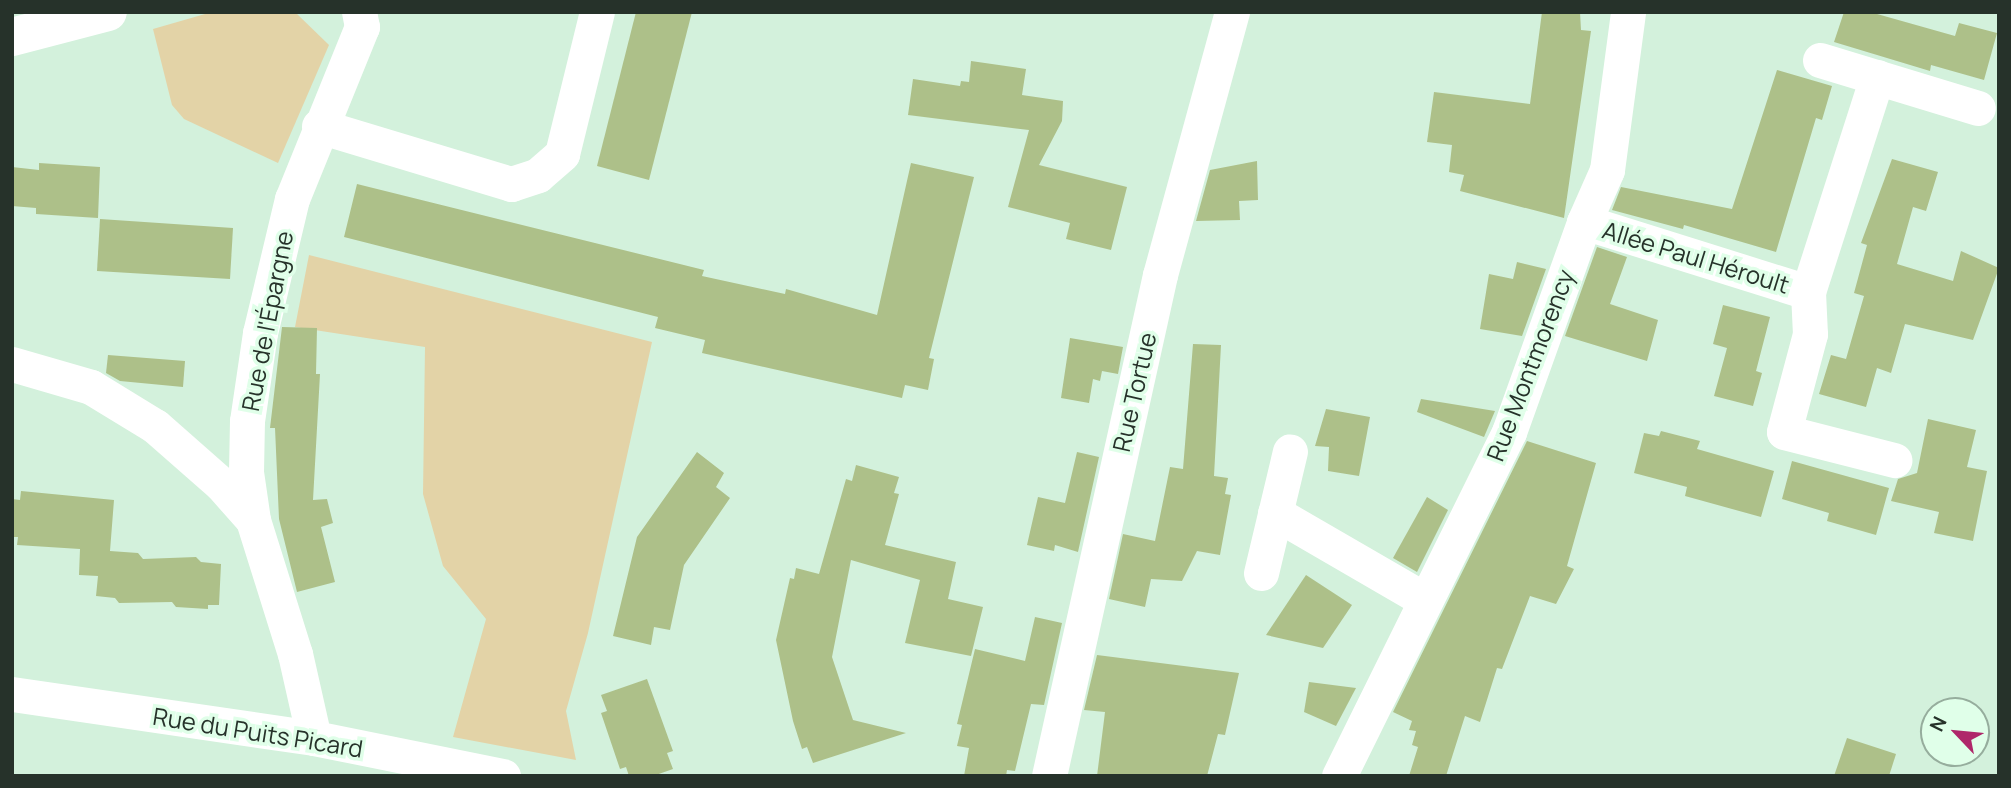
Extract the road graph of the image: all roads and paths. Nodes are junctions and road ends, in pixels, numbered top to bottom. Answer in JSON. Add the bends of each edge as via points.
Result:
{"nodes":[{"id":1,"x":108,"y":12,"type":"edge"},
{"id":2,"x":359,"y":12,"type":"edge"},
{"id":3,"x":597,"y":12,"type":"edge"},
{"id":4,"x":1232,"y":12,"type":"edge"},
{"id":5,"x":1628,"y":12,"type":"edge"},
{"id":6,"x":12,"y":37,"type":"edge"},
{"id":7,"x":1820,"y":60,"type":"dead end"},
{"id":8,"x":1877,"y":77,"type":"junction"},
{"id":9,"x":1979,"y":108,"type":"dead end"},
{"id":10,"x":319,"y":126,"type":"junction"},
{"id":11,"x":1584,"y":222,"type":"junction"},
{"id":12,"x":1808,"y":292,"type":"junction"},
{"id":13,"x":12,"y":364,"type":"edge"},
{"id":14,"x":1290,"y":451,"type":"dead end"},
{"id":15,"x":1894,"y":460,"type":"dead end"},
{"id":16,"x":1275,"y":513,"type":"junction"},
{"id":17,"x":253,"y":520,"type":"junction"},
{"id":18,"x":1261,"y":573,"type":"dead end"},
{"id":19,"x":1425,"y":600,"type":"junction"},
{"id":20,"x":12,"y":694,"type":"edge"},
{"id":21,"x":314,"y":738,"type":"junction"},
{"id":22,"x":503,"y":776,"type":"edge"},
{"id":23,"x":1049,"y":776,"type":"edge"},
{"id":24,"x":1339,"y":776,"type":"edge"}],
"edges":[{"from":1,"to":6,"type":"street"},
{"from":2,"to":10,"type":"street","name":"Rue de l'Épargne","via":[[362,27]]},
{"from":3,"to":10,"type":"street","via":[[562,154],[538,175],[511,184]]},
{"from":4,"to":23,"type":"street","name":"Rue Tortue","via":[[1160,275]]},
{"from":5,"to":11,"type":"street","name":"Rue Montmorency","via":[[1607,170]]},
{"from":7,"to":8,"type":"street"},
{"from":8,"to":9,"type":"street"},
{"from":8,"to":12,"type":"street","name":"Allée Paul Héroult"},
{"from":10,"to":17,"type":"street","name":"Rue de l'Épargne","via":[[292,199],[260,333],[247,421],[246,472]]},
{"from":11,"to":12,"type":"street","name":"Allée Paul Héroult"},
{"from":11,"to":19,"type":"street","name":"Rue Montmorency","via":[[1509,432]]},
{"from":12,"to":15,"type":"street","name":"Allée Paul Héroult","via":[[1810,334],[1784,432]]},
{"from":13,"to":17,"type":"street","name":"Rue de l'Épargne","via":[[91,387],[155,426],[221,484]]},
{"from":14,"to":16,"type":"street"},
{"from":16,"to":18,"type":"street"},
{"from":16,"to":19,"type":"street"},
{"from":17,"to":21,"type":"street","name":"Rue de l'Épargne","via":[[295,654]]},
{"from":19,"to":24,"type":"street","name":"Rue Montmorency"},
{"from":20,"to":21,"type":"street","name":"Rue du Puits Picard"},
{"from":21,"to":22,"type":"street","name":"Rue du Puits Picard"}]}
